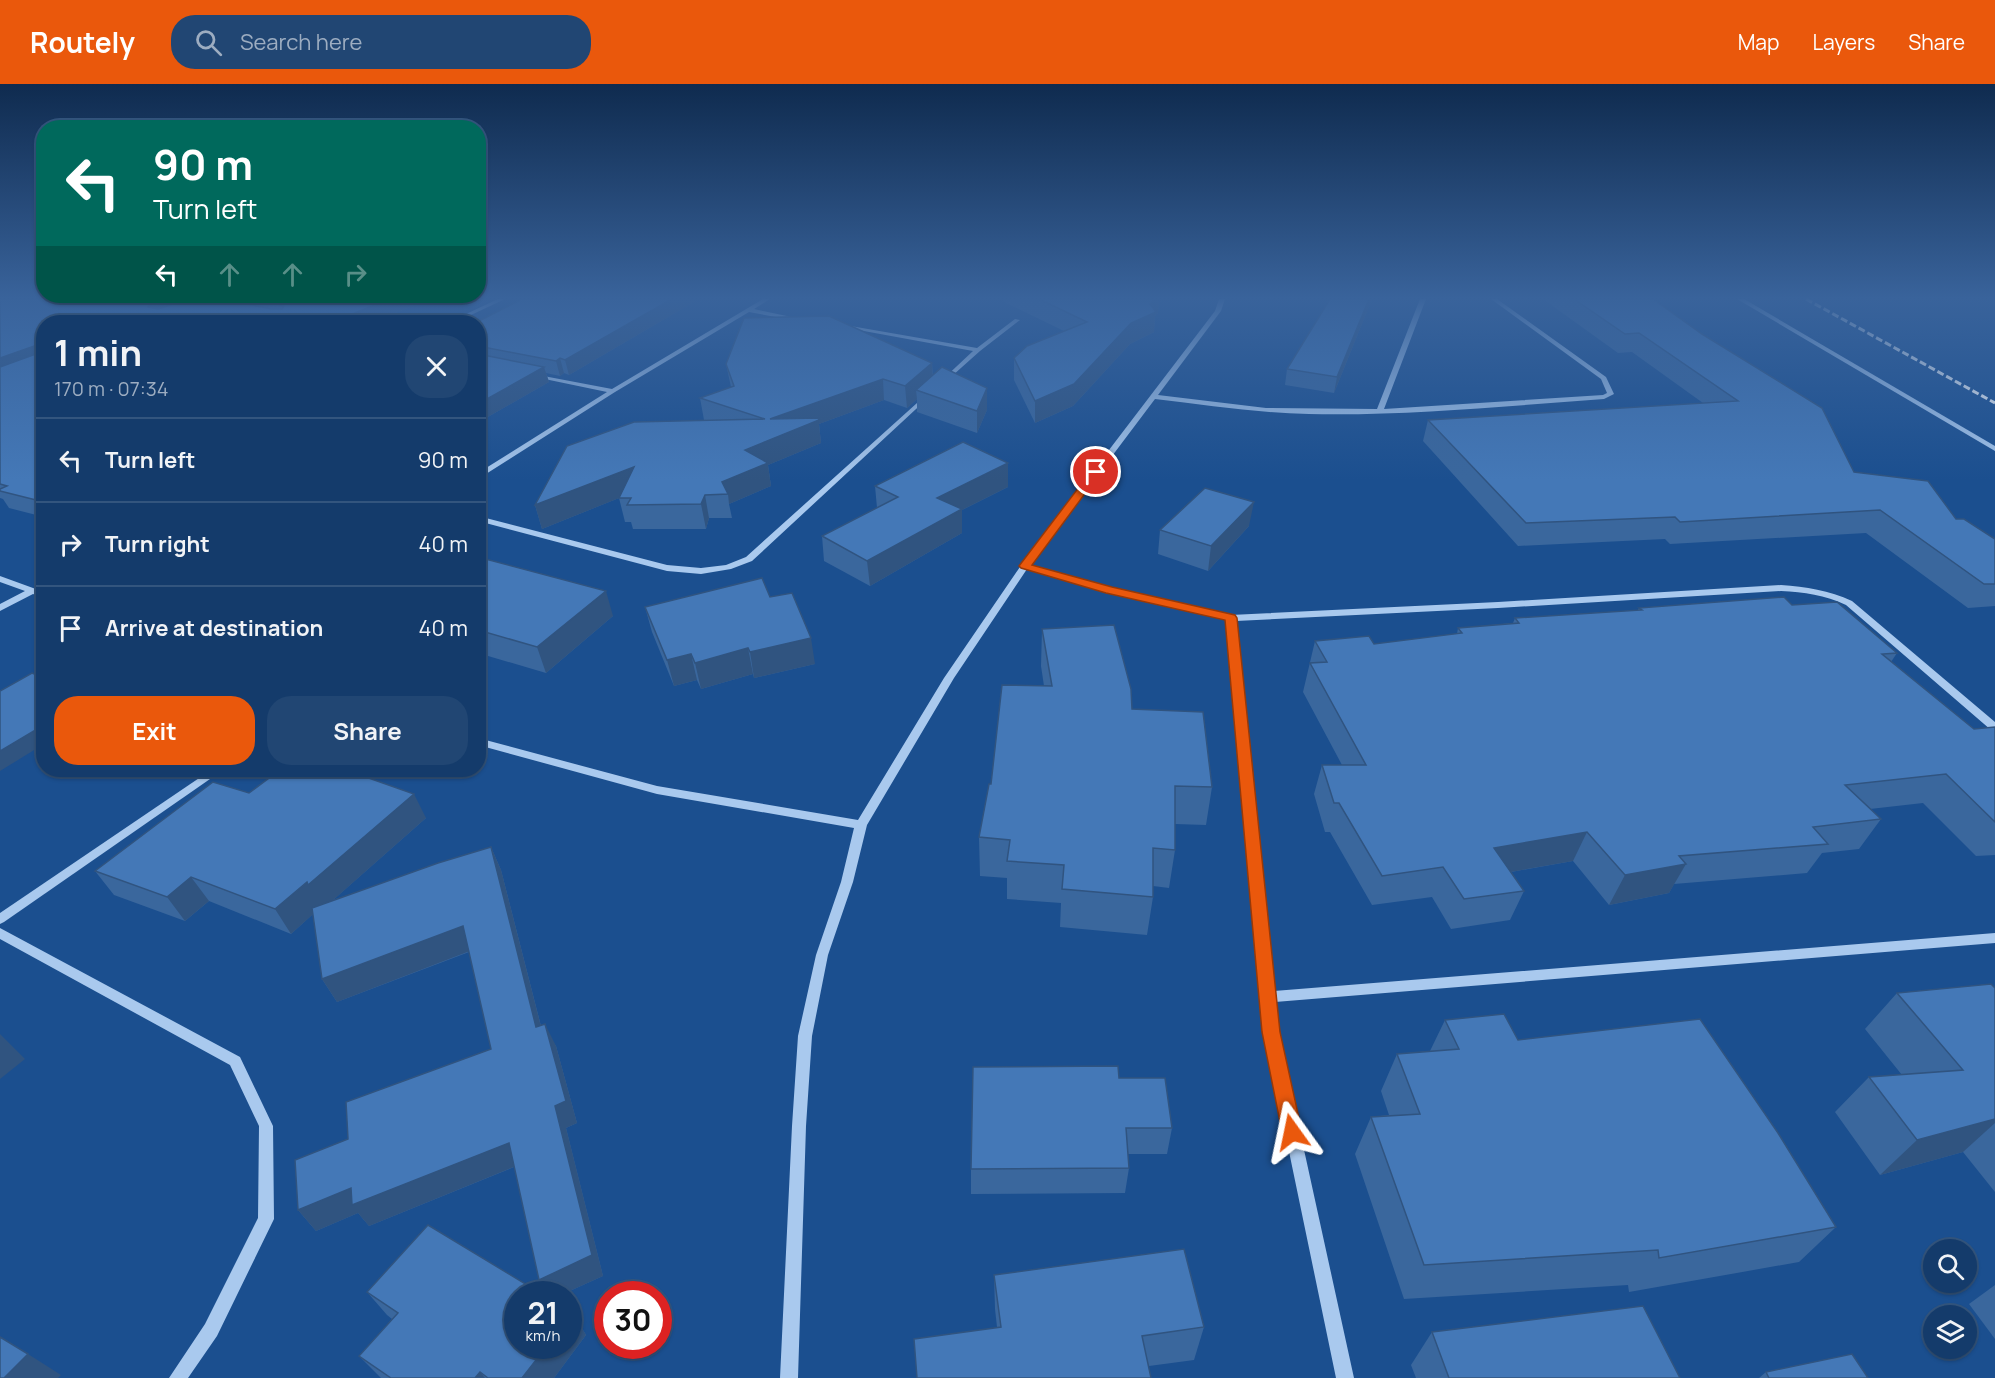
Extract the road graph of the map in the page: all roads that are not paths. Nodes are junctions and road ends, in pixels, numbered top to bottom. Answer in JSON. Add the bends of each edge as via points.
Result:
{"nodes":[{"id":1,"x":666,"y":359,"type":"edge"},
{"id":2,"x":968,"y":359,"type":"edge"},
{"id":3,"x":1181,"y":359,"type":"edge"},
{"id":4,"x":1400,"y":359,"type":"edge"},
{"id":5,"x":1578,"y":359,"type":"edge"},
{"id":6,"x":1843,"y":359,"type":"edge"},
{"id":7,"x":523,"y":373,"type":"edge"},
{"id":8,"x":613,"y":391,"type":"junction"},
{"id":9,"x":1152,"y":397,"type":"junction"},
{"id":10,"x":1380,"y":410,"type":"junction"},
{"id":11,"x":1995,"y":449,"type":"edge"},
{"id":12,"x":486,"y":472,"type":"edge"},
{"id":13,"x":486,"y":520,"type":"edge"},
{"id":14,"x":1025,"y":566,"type":"junction"},
{"id":15,"x":0,"y":579,"type":"edge"},
{"id":16,"x":32,"y":591,"type":"junction"},
{"id":17,"x":36,"y":592,"type":"edge"},
{"id":18,"x":0,"y":608,"type":"edge"},
{"id":19,"x":1231,"y":618,"type":"junction"},
{"id":20,"x":1995,"y":728,"type":"edge"},
{"id":21,"x":486,"y":743,"type":"edge"},
{"id":22,"x":208,"y":777,"type":"edge"},
{"id":23,"x":861,"y":825,"type":"junction"},
{"id":24,"x":0,"y":919,"type":"edge"},
{"id":25,"x":0,"y":933,"type":"edge"},
{"id":26,"x":1995,"y":938,"type":"edge"},
{"id":27,"x":1268,"y":997,"type":"junction"},
{"id":28,"x":178,"y":1378,"type":"edge"},
{"id":29,"x":789,"y":1378,"type":"edge"},
{"id":30,"x":1345,"y":1378,"type":"edge"}],
"edges":[{"from":1,"to":8,"type":"street"},
{"from":2,"to":13,"type":"street","via":[[749,559],[728,567],[701,571],[667,568]]},
{"from":3,"to":9,"type":"street"},
{"from":4,"to":10,"type":"street"},
{"from":5,"to":10,"type":"street","via":[[1604,378],[1611,394]]},
{"from":6,"to":11,"type":"street"},
{"from":7,"to":8,"type":"street"},
{"from":8,"to":12,"type":"street"},
{"from":9,"to":10,"type":"street","via":[[1266,410]]},
{"from":9,"to":14,"type":"street"},
{"from":14,"to":19,"type":"street"},
{"from":14,"to":23,"type":"street","via":[[949,678]]},
{"from":15,"to":16,"type":"street"},
{"from":16,"to":17,"type":"street"},
{"from":16,"to":18,"type":"street"},
{"from":19,"to":20,"type":"street","via":[[1781,588],[1812,590],[1849,603]]},
{"from":19,"to":27,"type":"street"},
{"from":21,"to":23,"type":"street","via":[[657,790]]},
{"from":22,"to":24,"type":"street"},
{"from":23,"to":29,"type":"street","via":[[822,956],[805,1036]]},
{"from":25,"to":28,"type":"street","via":[[235,1061],[266,1126],[266,1219],[211,1330]]},
{"from":26,"to":27,"type":"street"},
{"from":27,"to":30,"type":"street","via":[[1271,1032]]}]}
